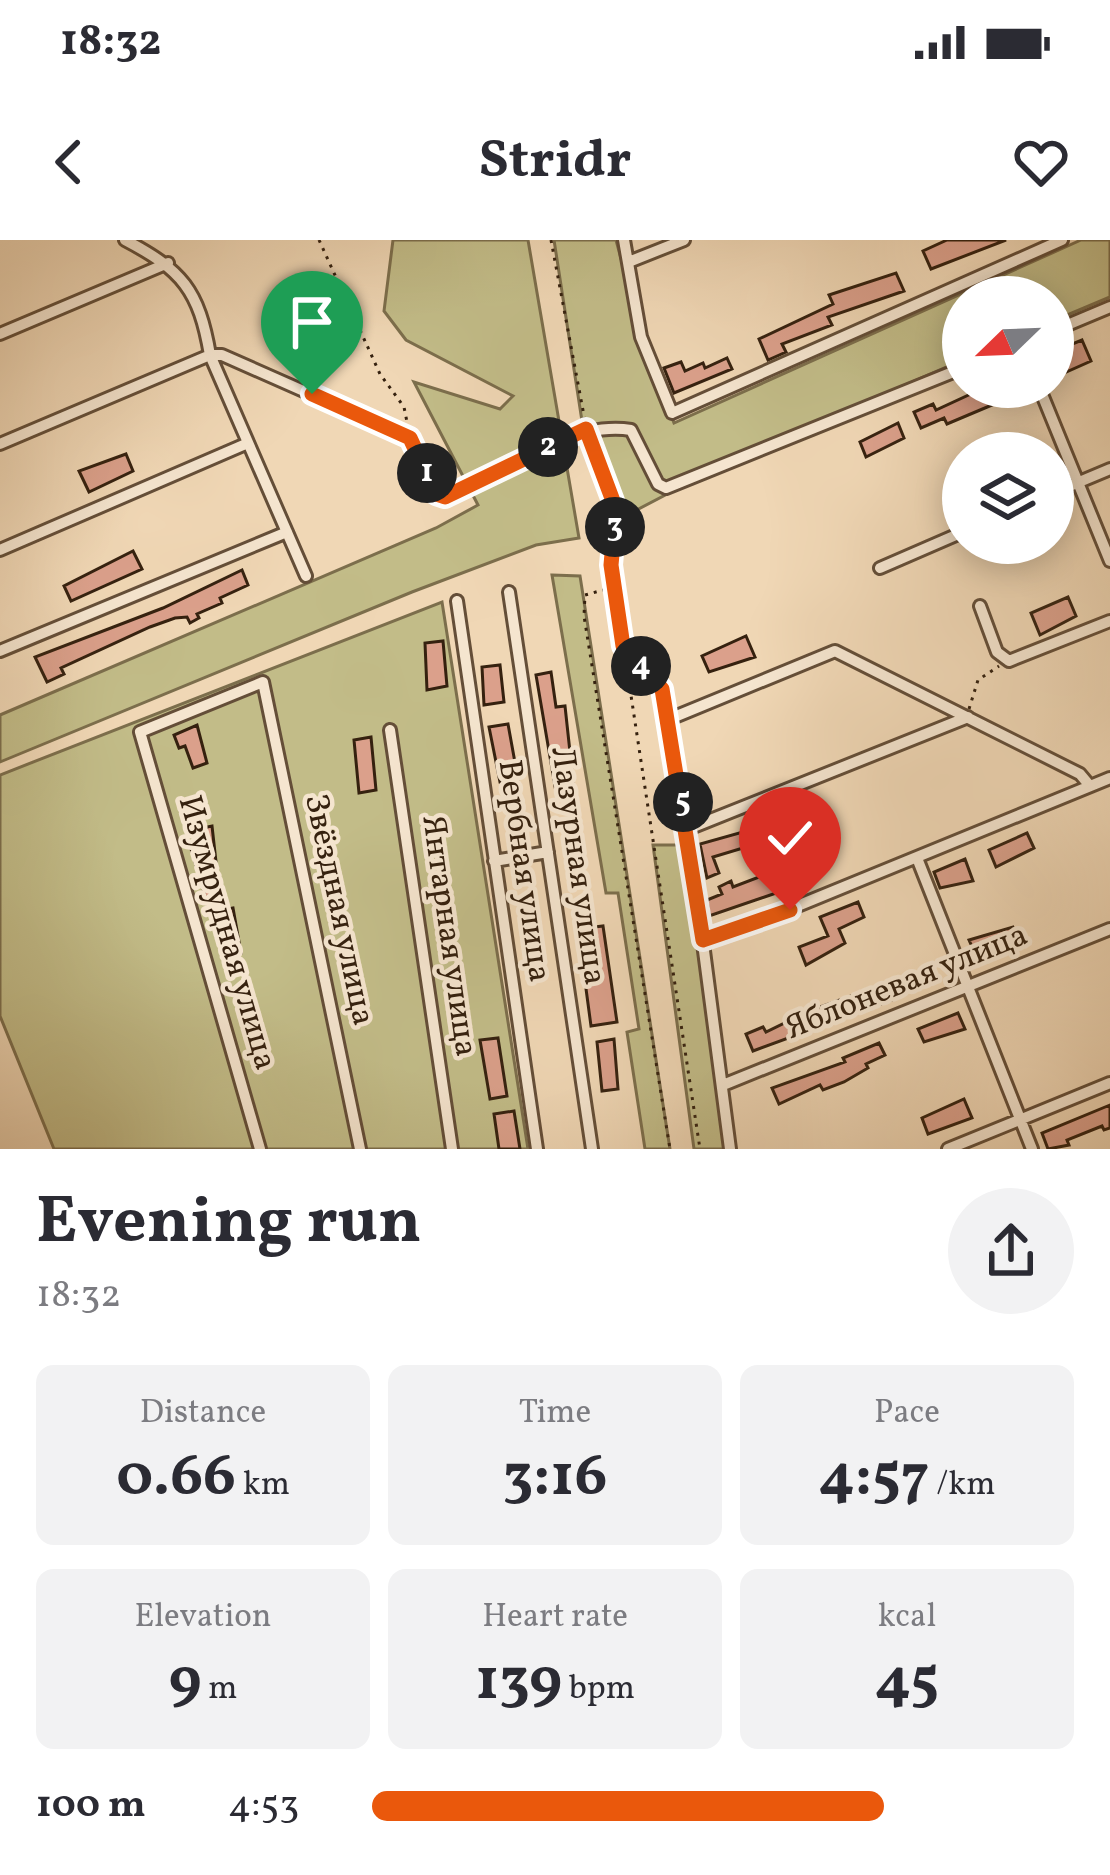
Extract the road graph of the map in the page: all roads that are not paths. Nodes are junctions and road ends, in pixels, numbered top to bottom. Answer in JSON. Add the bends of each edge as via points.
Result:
{"nodes":[{"id":1,"x":125,"y":240,"type":"edge"},
{"id":2,"x":624,"y":240,"type":"edge"},
{"id":3,"x":684,"y":240,"type":"edge"},
{"id":4,"x":1062,"y":240,"type":"edge"},
{"id":5,"x":631,"y":261,"type":"junction"},
{"id":6,"x":169,"y":263,"type":"junction"},
{"id":7,"x":1110,"y":307,"type":"edge"},
{"id":8,"x":1074,"y":322,"type":"edge"},
{"id":9,"x":0,"y":334,"type":"edge"},
{"id":10,"x":210,"y":355,"type":"junction"},
{"id":11,"x":942,"y":377,"type":"edge"},
{"id":12,"x":1048,"y":408,"type":"edge"},
{"id":13,"x":248,"y":443,"type":"junction"},
{"id":14,"x":0,"y":445,"type":"edge"},
{"id":15,"x":1110,"y":470,"type":"edge"},
{"id":16,"x":1078,"y":482,"type":"junction"},
{"id":17,"x":1074,"y":484,"type":"edge"},
{"id":18,"x":286,"y":532,"type":"junction"},
{"id":19,"x":942,"y":541,"type":"edge"},
{"id":20,"x":0,"y":550,"type":"edge"},
{"id":21,"x":1110,"y":561,"type":"edge"},
{"id":22,"x":880,"y":568,"type":"dead end"},
{"id":23,"x":306,"y":576,"type":"dead end"},
{"id":24,"x":509,"y":592,"type":"dead end"},
{"id":25,"x":457,"y":601,"type":"dead end"},
{"id":26,"x":980,"y":606,"type":"dead end"},
{"id":27,"x":1110,"y":621,"type":"edge"},
{"id":28,"x":0,"y":651,"type":"edge"},
{"id":29,"x":262,"y":682,"type":"joint"},
{"id":30,"x":968,"y":716,"type":"junction"},
{"id":31,"x":668,"y":720,"type":"road end"},
{"id":32,"x":390,"y":730,"type":"dead end"},
{"id":33,"x":1110,"y":778,"type":"edge"},
{"id":34,"x":1090,"y":786,"type":"junction"},
{"id":35,"x":548,"y":852,"type":"junction"},
{"id":36,"x":916,"y":858,"type":"junction"},
{"id":37,"x":494,"y":861,"type":"junction"},
{"id":38,"x":1110,"y":929,"type":"edge"},
{"id":39,"x":703,"y":940,"type":"junction"},
{"id":40,"x":969,"y":987,"type":"junction"},
{"id":41,"x":1110,"y":1083,"type":"edge"},
{"id":42,"x":724,"y":1085,"type":"junction"},
{"id":43,"x":1021,"y":1120,"type":"junction"},
{"id":44,"x":730,"y":1145,"type":"edge"},
{"id":45,"x":260,"y":1149,"type":"edge"},
{"id":46,"x":359,"y":1149,"type":"edge"},
{"id":47,"x":452,"y":1149,"type":"edge"},
{"id":48,"x":537,"y":1149,"type":"edge"},
{"id":49,"x":592,"y":1149,"type":"edge"},
{"id":50,"x":948,"y":1149,"type":"edge"},
{"id":51,"x":1032,"y":1149,"type":"edge"}],
"edges":[{"from":1,"to":6,"type":"street"},
{"from":2,"to":5,"type":"street"},
{"from":3,"to":5,"type":"street"},
{"from":4,"to":5,"type":"street","via":[[672,413],[641,337]]},
{"from":6,"to":9,"type":"street"},
{"from":6,"to":10,"type":"street","via":[[189,285]]},
{"from":7,"to":8,"type":"street"},
{"from":10,"to":11,"type":"street","via":[[410,438],[436,494],[445,497],[586,429],[631,430],[666,488]]},
{"from":10,"to":13,"type":"street"},
{"from":10,"to":14,"type":"street"},
{"from":12,"to":16,"type":"street"},
{"from":13,"to":18,"type":"street"},
{"from":13,"to":20,"type":"street"},
{"from":15,"to":16,"type":"street"},
{"from":16,"to":17,"type":"street"},
{"from":16,"to":21,"type":"street"},
{"from":18,"to":23,"type":"street"},
{"from":18,"to":28,"type":"street"},
{"from":19,"to":22,"type":"street"},
{"from":24,"to":35,"type":"street","name":"Лазурная улица"},
{"from":25,"to":37,"type":"street","name":"Вербная улица"},
{"from":26,"to":27,"type":"street","via":[[997,652],[1010,662]]},
{"from":29,"to":45,"type":"street","name":"Изумрудная улица","via":[[140,732]]},
{"from":29,"to":46,"type":"street","name":"Звёздная улица"},
{"from":30,"to":31,"type":"street","via":[[835,651]]},
{"from":30,"to":34,"type":"street"},
{"from":30,"to":39,"type":"street","via":[[688,829]]},
{"from":32,"to":47,"type":"street","name":"Янтарная улица"},
{"from":33,"to":34,"type":"street"},
{"from":34,"to":36,"type":"street"},
{"from":35,"to":37,"type":"street"},
{"from":35,"to":49,"type":"street","name":"Лазурная улица"},
{"from":36,"to":39,"type":"street"},
{"from":36,"to":40,"type":"street"},
{"from":37,"to":48,"type":"street","name":"Вербная улица"},
{"from":38,"to":40,"type":"street","name":"Яблоневая улица"},
{"from":39,"to":42,"type":"street"},
{"from":40,"to":42,"type":"street","name":"Яблоневая улица"},
{"from":40,"to":43,"type":"street"},
{"from":41,"to":43,"type":"street"},
{"from":42,"to":44,"type":"street"},
{"from":43,"to":50,"type":"street"},
{"from":43,"to":51,"type":"street"}]}
